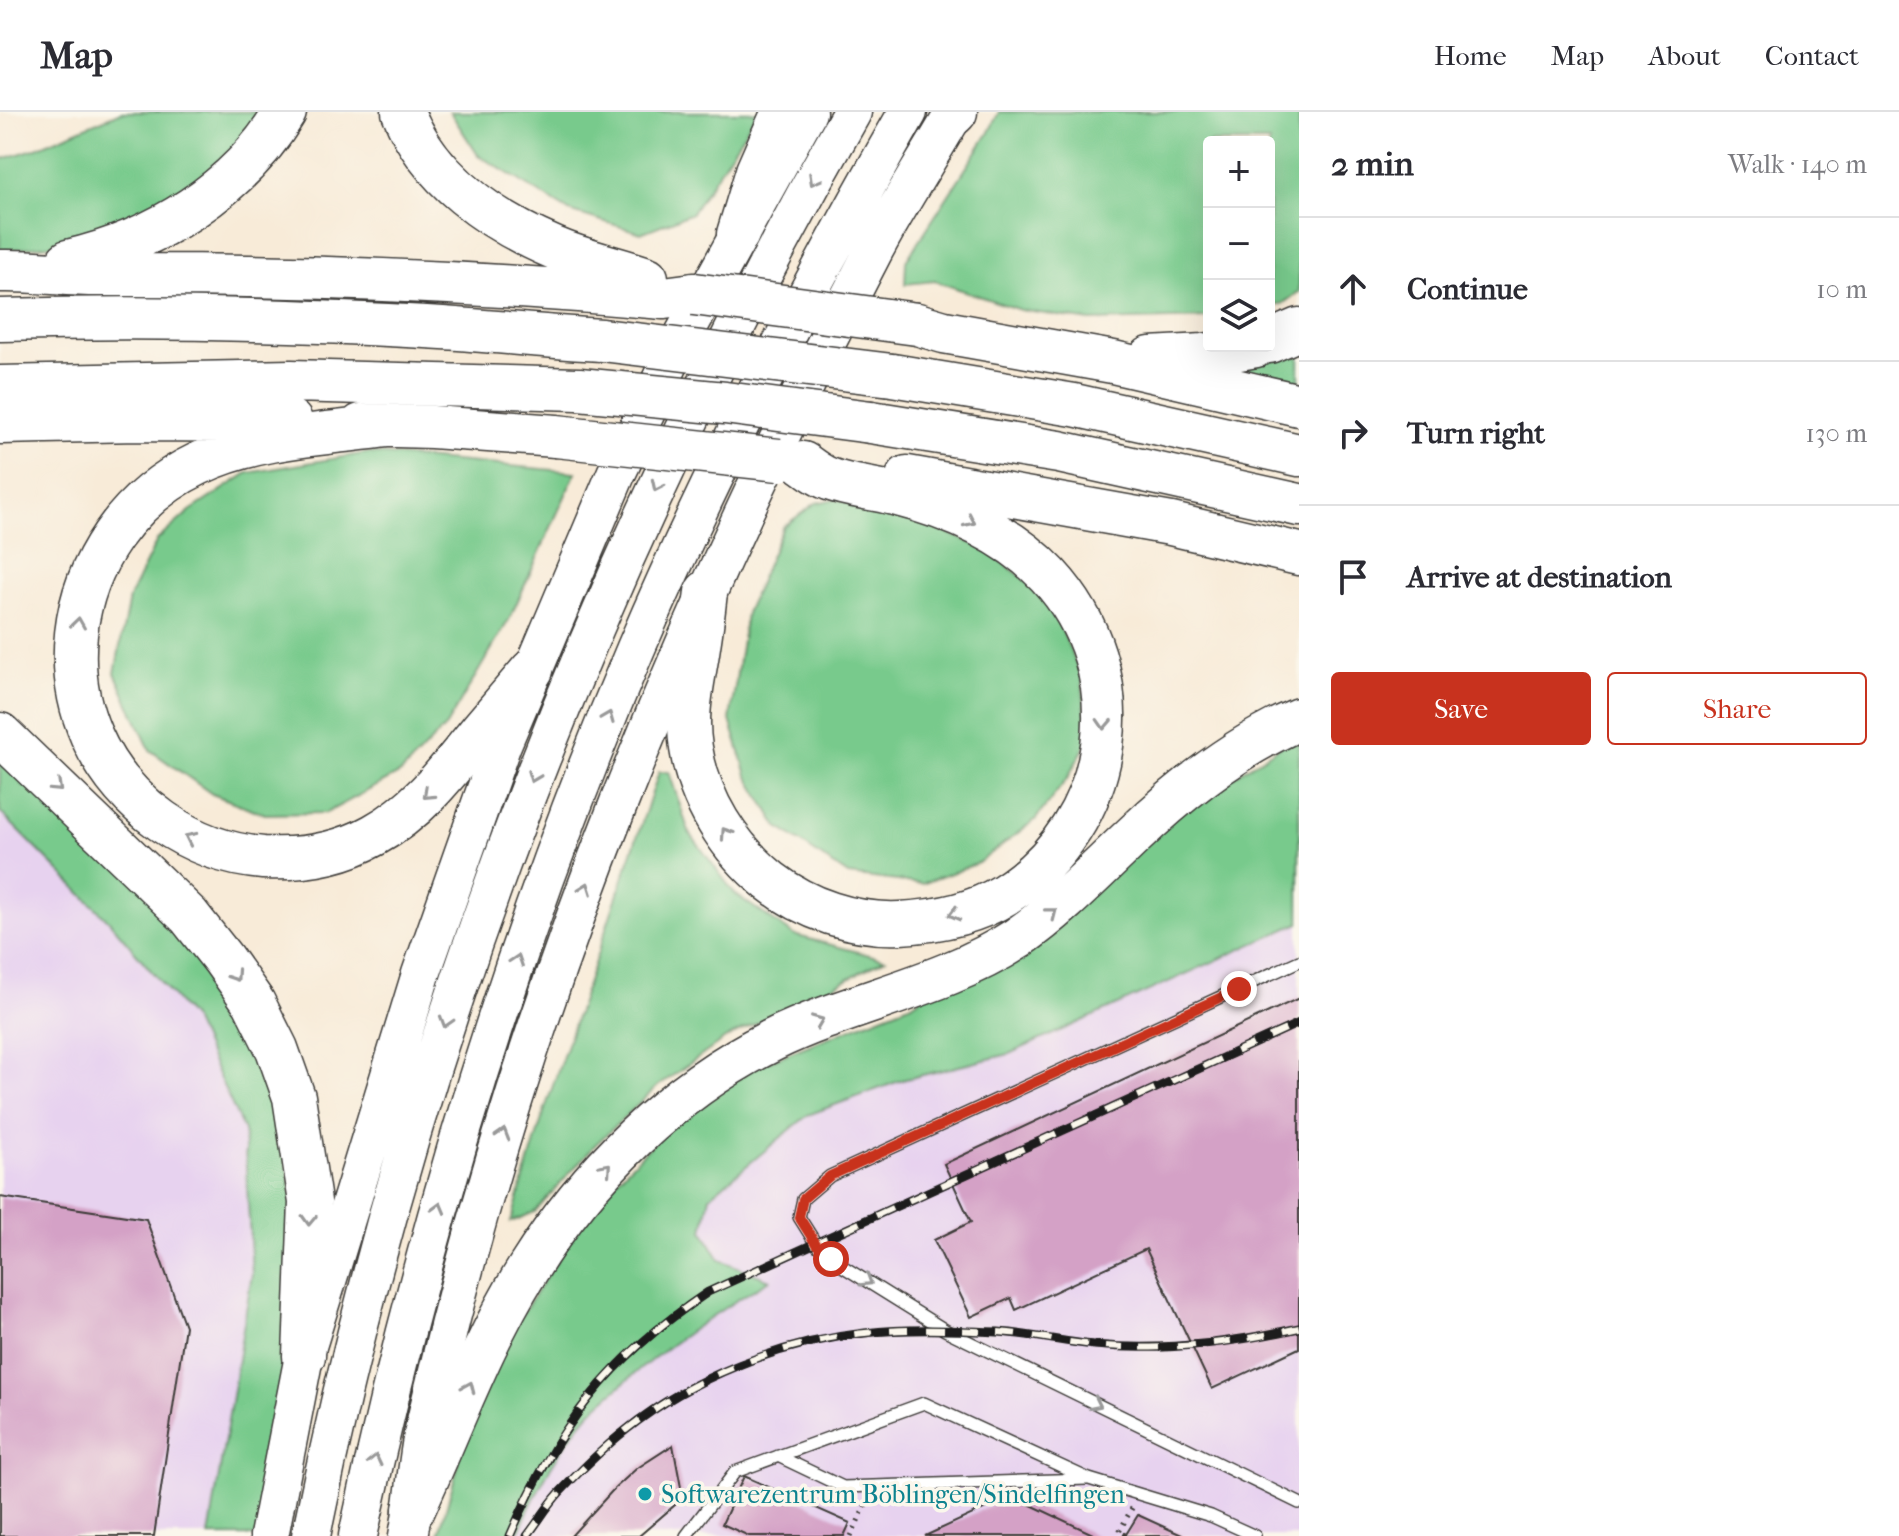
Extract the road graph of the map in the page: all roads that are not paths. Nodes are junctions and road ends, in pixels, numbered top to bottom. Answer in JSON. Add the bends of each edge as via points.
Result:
{"nodes":[{"id":1,"x":285,"y":112,"type":"edge"},
{"id":2,"x":403,"y":112,"type":"edge"},
{"id":3,"x":783,"y":112,"type":"edge"},
{"id":4,"x":807,"y":112,"type":"edge"},
{"id":5,"x":852,"y":112,"type":"edge"},
{"id":6,"x":908,"y":112,"type":"edge"},
{"id":7,"x":954,"y":113,"type":"edge"},
{"id":8,"x":738,"y":234,"type":"junction"},
{"id":9,"x":16,"y":270,"type":"edge"},
{"id":10,"x":629,"y":284,"type":"junction"},
{"id":11,"x":0,"y":320,"type":"edge"},
{"id":12,"x":1299,"y":329,"type":"edge"},
{"id":13,"x":1275,"y":339,"type":"edge"},
{"id":14,"x":1221,"y":352,"type":"edge"},
{"id":15,"x":1113,"y":362,"type":"junction"},
{"id":16,"x":0,"y":387,"type":"edge"},
{"id":17,"x":1299,"y":405,"type":"edge"},
{"id":18,"x":0,"y":423,"type":"edge"},
{"id":19,"x":388,"y":426,"type":"junction"},
{"id":20,"x":1299,"y":455,"type":"edge"},
{"id":21,"x":845,"y":476,"type":"junction"},
{"id":22,"x":1299,"y":505,"type":"edge"},
{"id":23,"x":1299,"y":554,"type":"edge"},
{"id":24,"x":706,"y":592,"type":"junction"},
{"id":25,"x":532,"y":670,"type":"junction"},
{"id":26,"x":1299,"y":719,"type":"edge"},
{"id":27,"x":0,"y":734,"type":"edge"},
{"id":28,"x":1299,"y":961,"type":"edge"},
{"id":29,"x":304,"y":1356,"type":"junction"},
{"id":30,"x":778,"y":1456,"type":"junction"},
{"id":31,"x":1089,"y":1479,"type":"junction"},
{"id":32,"x":1299,"y":1503,"type":"edge"},
{"id":33,"x":411,"y":1522,"type":"edge"},
{"id":34,"x":269,"y":1536,"type":"edge"},
{"id":35,"x":311,"y":1536,"type":"edge"},
{"id":36,"x":358,"y":1536,"type":"edge"},
{"id":37,"x":686,"y":1536,"type":"edge"},
{"id":38,"x":1255,"y":1536,"type":"edge"}],
"edges":[{"from":1,"to":9,"type":"highway","via":[[260,147],[199,205],[170,223],[116,247]]},
{"from":2,"to":10,"type":"highway","via":[[431,161],[465,195],[491,214]]},
{"from":3,"to":8,"type":"highway"},
{"from":4,"to":8,"type":"highway"},
{"from":5,"to":35,"type":"highway","one_way":true,"via":[[767,265],[655,489],[516,821],[399,1176]]},
{"from":36,"to":6,"type":"highway","one_way":true,"via":[[395,1372],[489,1038],[598,741],[737,433]]},
{"from":7,"to":24,"type":"highway","via":[[875,249]]},
{"from":8,"to":25,"type":"highway","via":[[623,460]]},
{"from":9,"to":10,"type":"highway"},
{"from":10,"to":15,"type":"highway","bridge":true,"via":[[664,298],[694,294],[917,324]]},
{"from":11,"to":20,"type":"highway","bridge":true,"via":[[280,320],[602,340],[892,375],[1074,405]]},
{"from":12,"to":13,"type":"highway"},
{"from":14,"to":15,"type":"highway"},
{"from":15,"to":17,"type":"highway"},
{"from":16,"to":22,"type":"highway","bridge":true,"via":[[291,381],[579,389],[871,422],[1059,452]]},
{"from":18,"to":19,"type":"highway","via":[[213,420]]},
{"from":19,"to":21,"type":"highway","bridge":true,"via":[[556,436],[791,462],[827,479]]},
{"from":25,"to":19,"type":"highway","one_way":true,"via":[[433,791],[398,821],[345,849],[314,856],[249,857],[198,842],[147,810],[100,753],[79,693],[77,621],[103,548],[134,508],[177,476],[220,455]]},
{"from":21,"to":23,"type":"highway","via":[[1029,497]]},
{"from":21,"to":24,"type":"highway","one_way":true,"via":[[916,499],[1007,540],[1046,572],[1079,615],[1102,678],[1100,762],[1074,824],[1031,875],[979,907],[921,922],[885,923],[810,906],[754,868],[713,814],[691,749],[690,690]]},
{"from":33,"to":24,"type":"highway","one_way":true,"via":[[435,1381],[511,1109],[617,805]]},
{"from":25,"to":29,"type":"highway","via":[[421,974]]},
{"from":33,"to":26,"type":"highway","one_way":true,"via":[[485,1351],[527,1270],[581,1195],[641,1131],[707,1080],[775,1039],[938,978],[1010,943],[1071,897],[1195,782],[1253,742]]},
{"from":27,"to":29,"type":"highway","one_way":true,"via":[[189,916],[254,1003],[277,1049],[294,1097],[310,1202]]},
{"from":28,"to":32,"type":"lane","one_way":true,"via":[[830,1176],[803,1199],[799,1217],[831,1259],[945,1330]]},
{"from":29,"to":34,"type":"highway"},
{"from":30,"to":31,"type":"lane","via":[[843,1487]]},
{"from":30,"to":31,"type":"lane","via":[[924,1403]]},
{"from":30,"to":37,"type":"lane","via":[[735,1472]]},
{"from":31,"to":38,"type":"lane","via":[[1211,1516]]}]}
